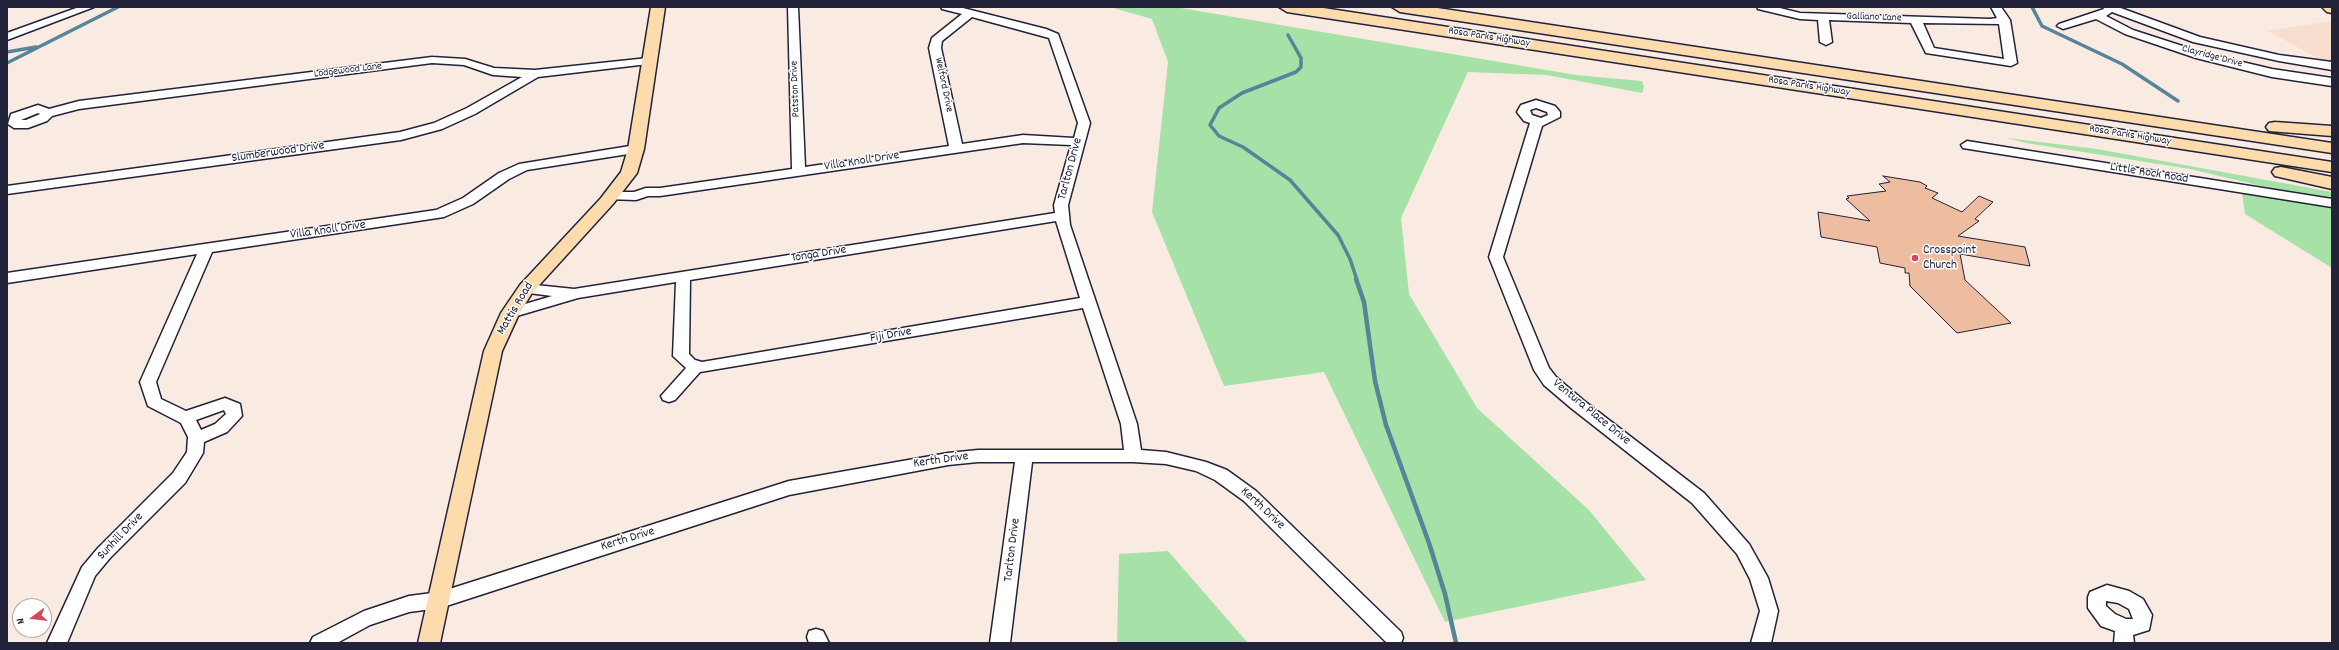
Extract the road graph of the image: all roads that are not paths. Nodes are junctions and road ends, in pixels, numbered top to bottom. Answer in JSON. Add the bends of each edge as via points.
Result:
{"nodes":[{"id":1,"x":89,"y":7,"type":"edge"},
{"id":2,"x":658,"y":7,"type":"edge"},
{"id":3,"x":793,"y":7,"type":"edge"},
{"id":4,"x":946,"y":7,"type":"edge"},
{"id":5,"x":1287,"y":7,"type":"edge"},
{"id":6,"x":1400,"y":7,"type":"edge"},
{"id":7,"x":1762,"y":7,"type":"edge"},
{"id":8,"x":1996,"y":7,"type":"edge"},
{"id":9,"x":2133,"y":7,"type":"edge"},
{"id":10,"x":2329,"y":7,"type":"edge"},
{"id":11,"x":2110,"y":8,"type":"edge"},
{"id":12,"x":2332,"y":8,"type":"edge"},
{"id":13,"x":1825,"y":12,"type":"edge"},
{"id":14,"x":970,"y":13,"type":"junction"},
{"id":15,"x":2098,"y":15,"type":"junction"},
{"id":16,"x":1915,"y":19,"type":"junction"},
{"id":17,"x":2004,"y":20,"type":"junction"},
{"id":18,"x":2063,"y":26,"type":"dead end"},
{"id":19,"x":7,"y":37,"type":"edge"},
{"id":20,"x":1826,"y":42,"type":"dead end"},
{"id":21,"x":648,"y":61,"type":"junction"},
{"id":22,"x":2332,"y":66,"type":"edge"},
{"id":23,"x":535,"y":74,"type":"junction"},
{"id":24,"x":2332,"y":82,"type":"edge"},
{"id":25,"x":48,"y":113,"type":"dead end"},
{"id":26,"x":1536,"y":121,"type":"dead end"},
{"id":27,"x":2167,"y":123,"type":"junction"},
{"id":28,"x":2097,"y":131,"type":"junction"},
{"id":29,"x":2332,"y":131,"type":"edge"},
{"id":30,"x":1079,"y":142,"type":"junction"},
{"id":31,"x":1967,"y":145,"type":"dead end"},
{"id":32,"x":956,"y":148,"type":"junction"},
{"id":33,"x":2332,"y":148,"type":"edge"},
{"id":34,"x":636,"y":149,"type":"junction"},
{"id":35,"x":2332,"y":167,"type":"edge"},
{"id":36,"x":799,"y":172,"type":"junction"},
{"id":37,"x":2332,"y":183,"type":"edge"},
{"id":38,"x":7,"y":190,"type":"edge"},
{"id":39,"x":615,"y":191,"type":"junction"},
{"id":40,"x":2332,"y":204,"type":"edge"},
{"id":41,"x":1061,"y":216,"type":"junction"},
{"id":42,"x":206,"y":249,"type":"junction"},
{"id":43,"x":683,"y":277,"type":"junction"},
{"id":44,"x":7,"y":278,"type":"edge"},
{"id":45,"x":526,"y":289,"type":"junction"},
{"id":46,"x":577,"y":293,"type":"junction"},
{"id":47,"x":1087,"y":302,"type":"junction"},
{"id":48,"x":510,"y":313,"type":"junction"},
{"id":49,"x":696,"y":367,"type":"junction"},
{"id":50,"x":669,"y":396,"type":"dead end"},
{"id":51,"x":186,"y":418,"type":"junction"},
{"id":52,"x":196,"y":439,"type":"junction"},
{"id":53,"x":1024,"y":456,"type":"junction"},
{"id":54,"x":1133,"y":456,"type":"junction"},
{"id":55,"x":440,"y":600,"type":"junction"},
{"id":56,"x":1394,"y":638,"type":"dead end"},
{"id":57,"x":57,"y":643,"type":"edge"},
{"id":58,"x":320,"y":643,"type":"edge"},
{"id":59,"x":429,"y":643,"type":"edge"},
{"id":60,"x":1000,"y":643,"type":"edge"},
{"id":61,"x":1761,"y":643,"type":"edge"}],
"edges":[{"from":1,"to":19,"type":"street"},
{"from":2,"to":21,"type":"main road","name":"Mattis Road"},
{"from":3,"to":36,"type":"street","name":"Patston Drive"},
{"from":4,"to":14,"type":"street","name":"Tarlton Drive"},
{"from":5,"to":28,"type":"highway","name":"Rosa Parks Highway"},
{"from":6,"to":27,"type":"highway","name":"Rosa Parks Highway"},
{"from":7,"to":13,"type":"street","name":"Galliano Lane","via":[[1800,16]]},
{"from":8,"to":17,"type":"street"},
{"from":9,"to":11,"type":"street"},
{"from":10,"to":12,"type":"main road"},
{"from":11,"to":15,"type":"street"},
{"from":11,"to":22,"type":"street","name":"Clayridge Drive","via":[[2197,40]]},
{"from":13,"to":16,"type":"street","name":"Galliano Lane","via":[[1838,17]]},
{"from":13,"to":20,"type":"street"},
{"from":14,"to":30,"type":"street","name":"Tarlton Drive","via":[[1054,36],[1084,123]]},
{"from":14,"to":32,"type":"street","name":"Welford Drive","via":[[936,40],[935,48]]},
{"from":15,"to":18,"type":"street"},
{"from":15,"to":24,"type":"street","name":"Clayridge Drive","via":[[2129,32],[2200,56],[2272,73]]},
{"from":16,"to":17,"type":"street","name":"Galliano Lane","via":[[1990,22]]},
{"from":16,"to":17,"type":"street","name":"Galliano Lane","via":[[1930,51],[2011,63]]},
{"from":21,"to":23,"type":"street","name":"Lodgewood Lane"},
{"from":21,"to":34,"type":"main road","name":"Mattis Road"},
{"from":23,"to":25,"type":"street","name":"Lodgewood Lane","via":[[493,70],[465,62],[432,60],[79,105]]},
{"from":23,"to":38,"type":"street","name":"Slumberwood Drive","via":[[471,111],[438,126],[401,136]]},
{"from":26,"to":61,"type":"street","name":"Ventura Place Drive","via":[[1496,257],[1542,370],[1550,381],[1577,404],[1698,498],[1743,549],[1759,578],[1769,611]]},
{"from":27,"to":29,"type":"highway"},
{"from":27,"to":33,"type":"highway","name":"Rosa Parks Highway"},
{"from":28,"to":35,"type":"highway","name":"Rosa Parks Highway"},
{"from":28,"to":37,"type":"highway"},
{"from":30,"to":32,"type":"street","name":"Villa Knoll Drive","via":[[1023,139]]},
{"from":30,"to":41,"type":"street","name":"Tarlton Drive","via":[[1061,205]]},
{"from":31,"to":40,"type":"street","name":"Little Rock Road"},
{"from":32,"to":36,"type":"street","name":"Villa Knoll Drive"},
{"from":34,"to":39,"type":"main road","name":"Mattis Road","via":[[629,173]]},
{"from":34,"to":42,"type":"street","name":"Villa Knoll Drive","via":[[524,167],[504,176],[468,201],[439,214]]},
{"from":36,"to":39,"type":"street","name":"Villa Knoll Drive","via":[[646,192],[636,196]]},
{"from":39,"to":45,"type":"main road","name":"Mattis Road"},
{"from":41,"to":43,"type":"street","name":"Tonga Drive"},
{"from":41,"to":47,"type":"street","name":"Tarlton Drive"},
{"from":42,"to":44,"type":"street","name":"Villa Knoll Drive"},
{"from":42,"to":51,"type":"street","via":[[148,382],[154,402]]},
{"from":43,"to":46,"type":"street","name":"Tonga Drive"},
{"from":43,"to":49,"type":"street","via":[[681,356]]},
{"from":45,"to":46,"type":"street","name":"Tonga Drive"},
{"from":45,"to":48,"type":"main road","name":"Mattis Road"},
{"from":46,"to":48,"type":"street","name":"Tonga Drive"},
{"from":47,"to":49,"type":"street","name":"Fiji Drive"},
{"from":47,"to":54,"type":"street","name":"Tarlton Drive","via":[[1129,424]]},
{"from":48,"to":55,"type":"main road","name":"Mattis Road","via":[[493,351]]},
{"from":49,"to":50,"type":"street"},
{"from":51,"to":52,"type":"street"},
{"from":51,"to":52,"type":"street","via":[[225,404],[234,408],[234,416],[221,428]]},
{"from":52,"to":57,"type":"street","name":"Sunhill Drive","via":[[195,453],[180,478],[88,572]]},
{"from":53,"to":54,"type":"street","name":"Kerth Drive"},
{"from":53,"to":55,"type":"street","name":"Kerth Drive","via":[[948,459],[801,485]]},
{"from":53,"to":60,"type":"street","name":"Tarlton Drive"},
{"from":54,"to":56,"type":"street","name":"Kerth Drive","via":[[1182,461],[1221,475],[1241,489]]},
{"from":55,"to":58,"type":"street","name":"Kerth Drive","via":[[409,604],[364,619]]},
{"from":55,"to":59,"type":"main road","name":"Mattis Road"}]}
